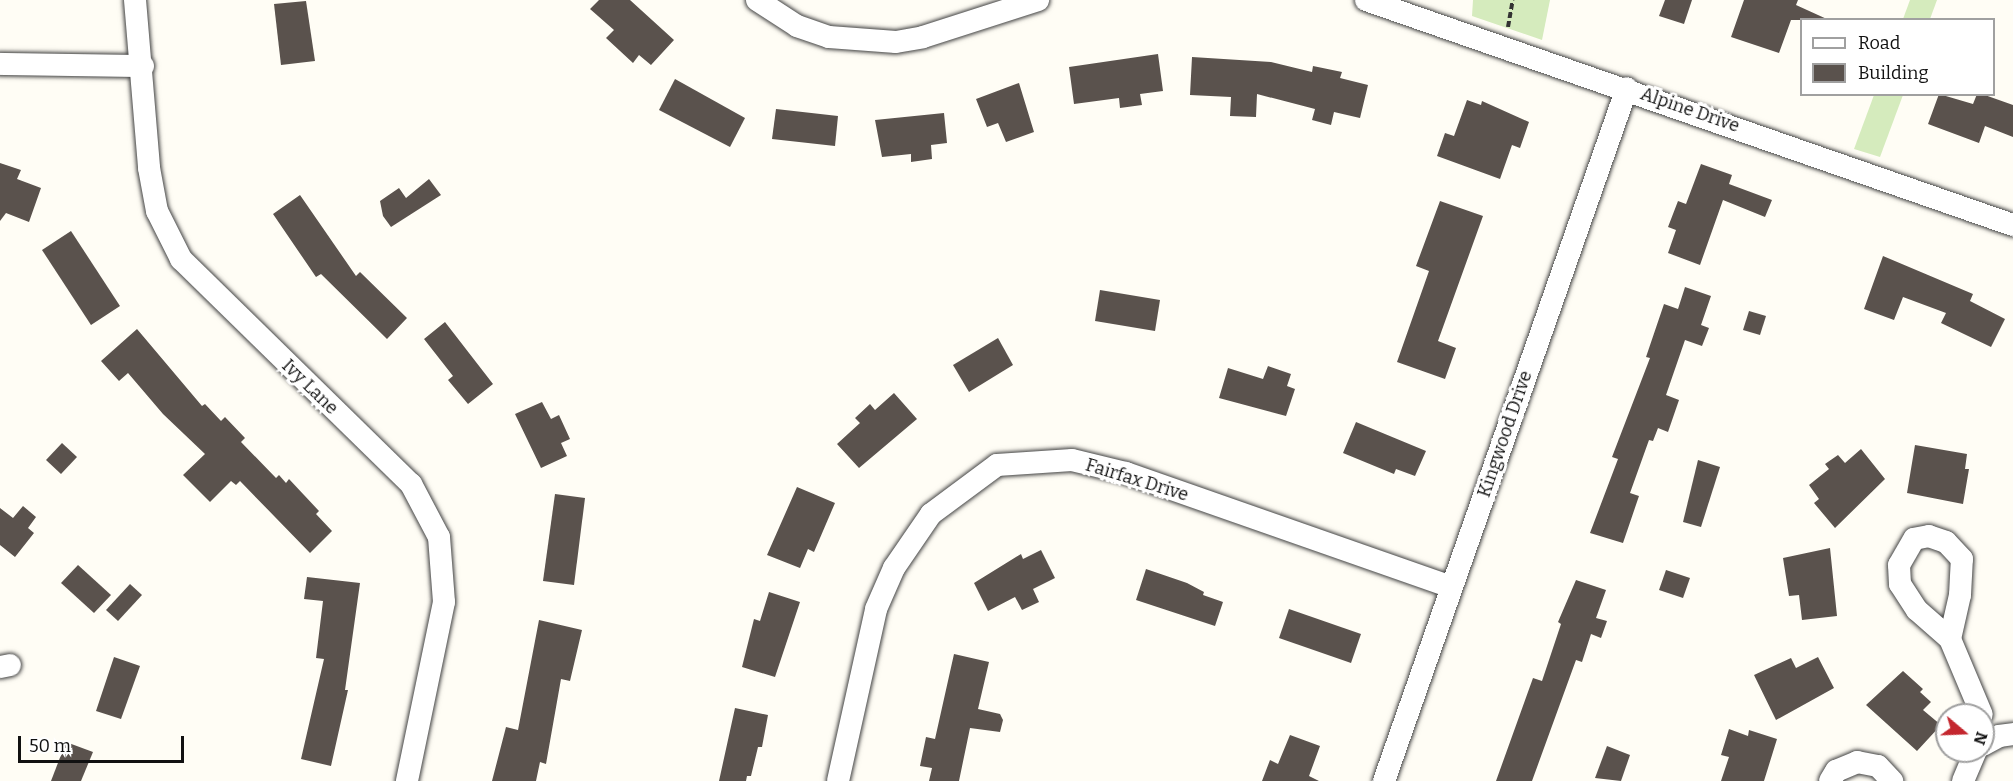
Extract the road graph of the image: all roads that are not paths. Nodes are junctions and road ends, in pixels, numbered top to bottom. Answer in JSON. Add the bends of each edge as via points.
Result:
{"nodes":[{"id":1,"x":135,"y":0,"type":"edge"},
{"id":2,"x":757,"y":0,"type":"edge"},
{"id":3,"x":1038,"y":0,"type":"edge"},
{"id":4,"x":1366,"y":0,"type":"edge"},
{"id":5,"x":0,"y":64,"type":"edge"},
{"id":6,"x":143,"y":66,"type":"junction"},
{"id":7,"x":1627,"y":88,"type":"junction"},
{"id":8,"x":2013,"y":225,"type":"edge"},
{"id":9,"x":1451,"y":587,"type":"junction"},
{"id":10,"x":1950,"y":639,"type":"dead end"},
{"id":11,"x":1977,"y":703,"type":"edge"},
{"id":12,"x":1971,"y":763,"type":"edge"},
{"id":13,"x":406,"y":781,"type":"edge"},
{"id":14,"x":838,"y":781,"type":"edge"},
{"id":15,"x":1384,"y":781,"type":"edge"},
{"id":16,"x":1830,"y":781,"type":"edge"},
{"id":17,"x":1892,"y":781,"type":"edge"},
{"id":18,"x":1963,"y":781,"type":"edge"}],
"edges":[{"from":1,"to":6,"type":"street","name":"Ivy Lane"},
{"from":2,"to":3,"type":"street","via":[[797,26],[829,37],[896,42],[923,38]]},
{"from":4,"to":7,"type":"street","name":"Alpine Drive"},
{"from":5,"to":6,"type":"street"},
{"from":6,"to":13,"type":"street","name":"Ivy Lane","via":[[149,168],[157,211],[181,260],[411,484],[439,537],[444,602]]},
{"from":7,"to":8,"type":"street","name":"Alpine Drive"},
{"from":7,"to":9,"type":"street","name":"Kingwood Drive"},
{"from":9,"to":14,"type":"street","name":"Fairfax Drive","via":[[1126,473],[1072,460],[997,465],[931,514],[894,568],[876,609]]},
{"from":9,"to":15,"type":"street","name":"Kingwood Drive"},
{"from":10,"to":11,"type":"street"},
{"from":12,"to":18,"type":"street"},
{"from":16,"to":17,"type":"street","via":[[1836,771],[1857,762],[1878,766]]}]}
